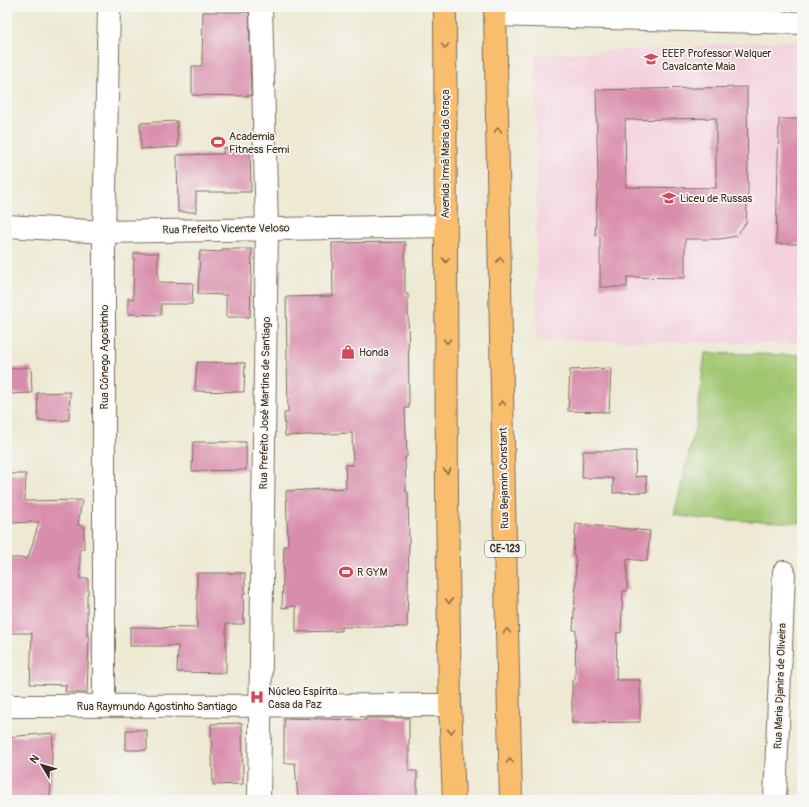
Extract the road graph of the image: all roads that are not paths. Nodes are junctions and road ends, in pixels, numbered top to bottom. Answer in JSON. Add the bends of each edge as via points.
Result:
{"nodes":[{"id":1,"x":109,"y":7,"type":"edge"},
{"id":2,"x":261,"y":7,"type":"edge"},
{"id":3,"x":445,"y":7,"type":"edge"},
{"id":4,"x":496,"y":11,"type":"edge"},
{"id":5,"x":802,"y":23,"type":"edge"},
{"id":6,"x":7,"y":226,"type":"edge"},
{"id":7,"x":445,"y":226,"type":"junction"},
{"id":8,"x":268,"y":228,"type":"junction"},
{"id":9,"x":104,"y":232,"type":"junction"},
{"id":10,"x":784,"y":572,"type":"dead end"},
{"id":11,"x":260,"y":705,"type":"junction"},
{"id":12,"x":450,"y":705,"type":"junction"},
{"id":13,"x":7,"y":706,"type":"edge"},
{"id":14,"x":104,"y":706,"type":"junction"},
{"id":15,"x":259,"y":800,"type":"edge"},
{"id":16,"x":454,"y":800,"type":"edge"},
{"id":17,"x":511,"y":800,"type":"edge"},
{"id":18,"x":775,"y":800,"type":"edge"}],
"edges":[{"from":1,"to":9,"type":"street","name":"Rua Cônego Agostinho"},
{"from":2,"to":8,"type":"street","name":"Rua Prefeito José Martins de Santiago"},
{"from":3,"to":7,"type":"main road","name":"Avenida Irmã Maria da Graça","one_way":true},
{"from":4,"to":5,"type":"street"},
{"from":17,"to":4,"type":"main road","name":"Rua Bejamin Constant","number":"CE-123","one_way":true},
{"from":6,"to":9,"type":"street","name":"Rua Prefeito Vicente Veloso"},
{"from":7,"to":8,"type":"street","name":"Rua Prefeito Vicente Veloso"},
{"from":7,"to":12,"type":"main road","name":"Avenida Irmã Maria da Graça","one_way":true},
{"from":8,"to":9,"type":"street","name":"Rua Prefeito Vicente Veloso"},
{"from":8,"to":11,"type":"street","name":"Rua Prefeito José Martins de Santiago"},
{"from":9,"to":14,"type":"street","name":"Rua Cônego Agostinho"},
{"from":10,"to":18,"type":"street","name":"Rua Maria Djanira de Oliveira"},
{"from":11,"to":12,"type":"street","name":"Rua Raymundo Agostinho Santiago"},
{"from":11,"to":14,"type":"street","name":"Rua Raymundo Agostinho Santiago"},
{"from":11,"to":15,"type":"street","name":"Rua Prefeito José Martins de Santiago"},
{"from":12,"to":16,"type":"main road","name":"Avenida Irmã Maria da Graça","one_way":true},
{"from":13,"to":14,"type":"street","name":"Rua Raymundo Agostinho Santiago"}]}
